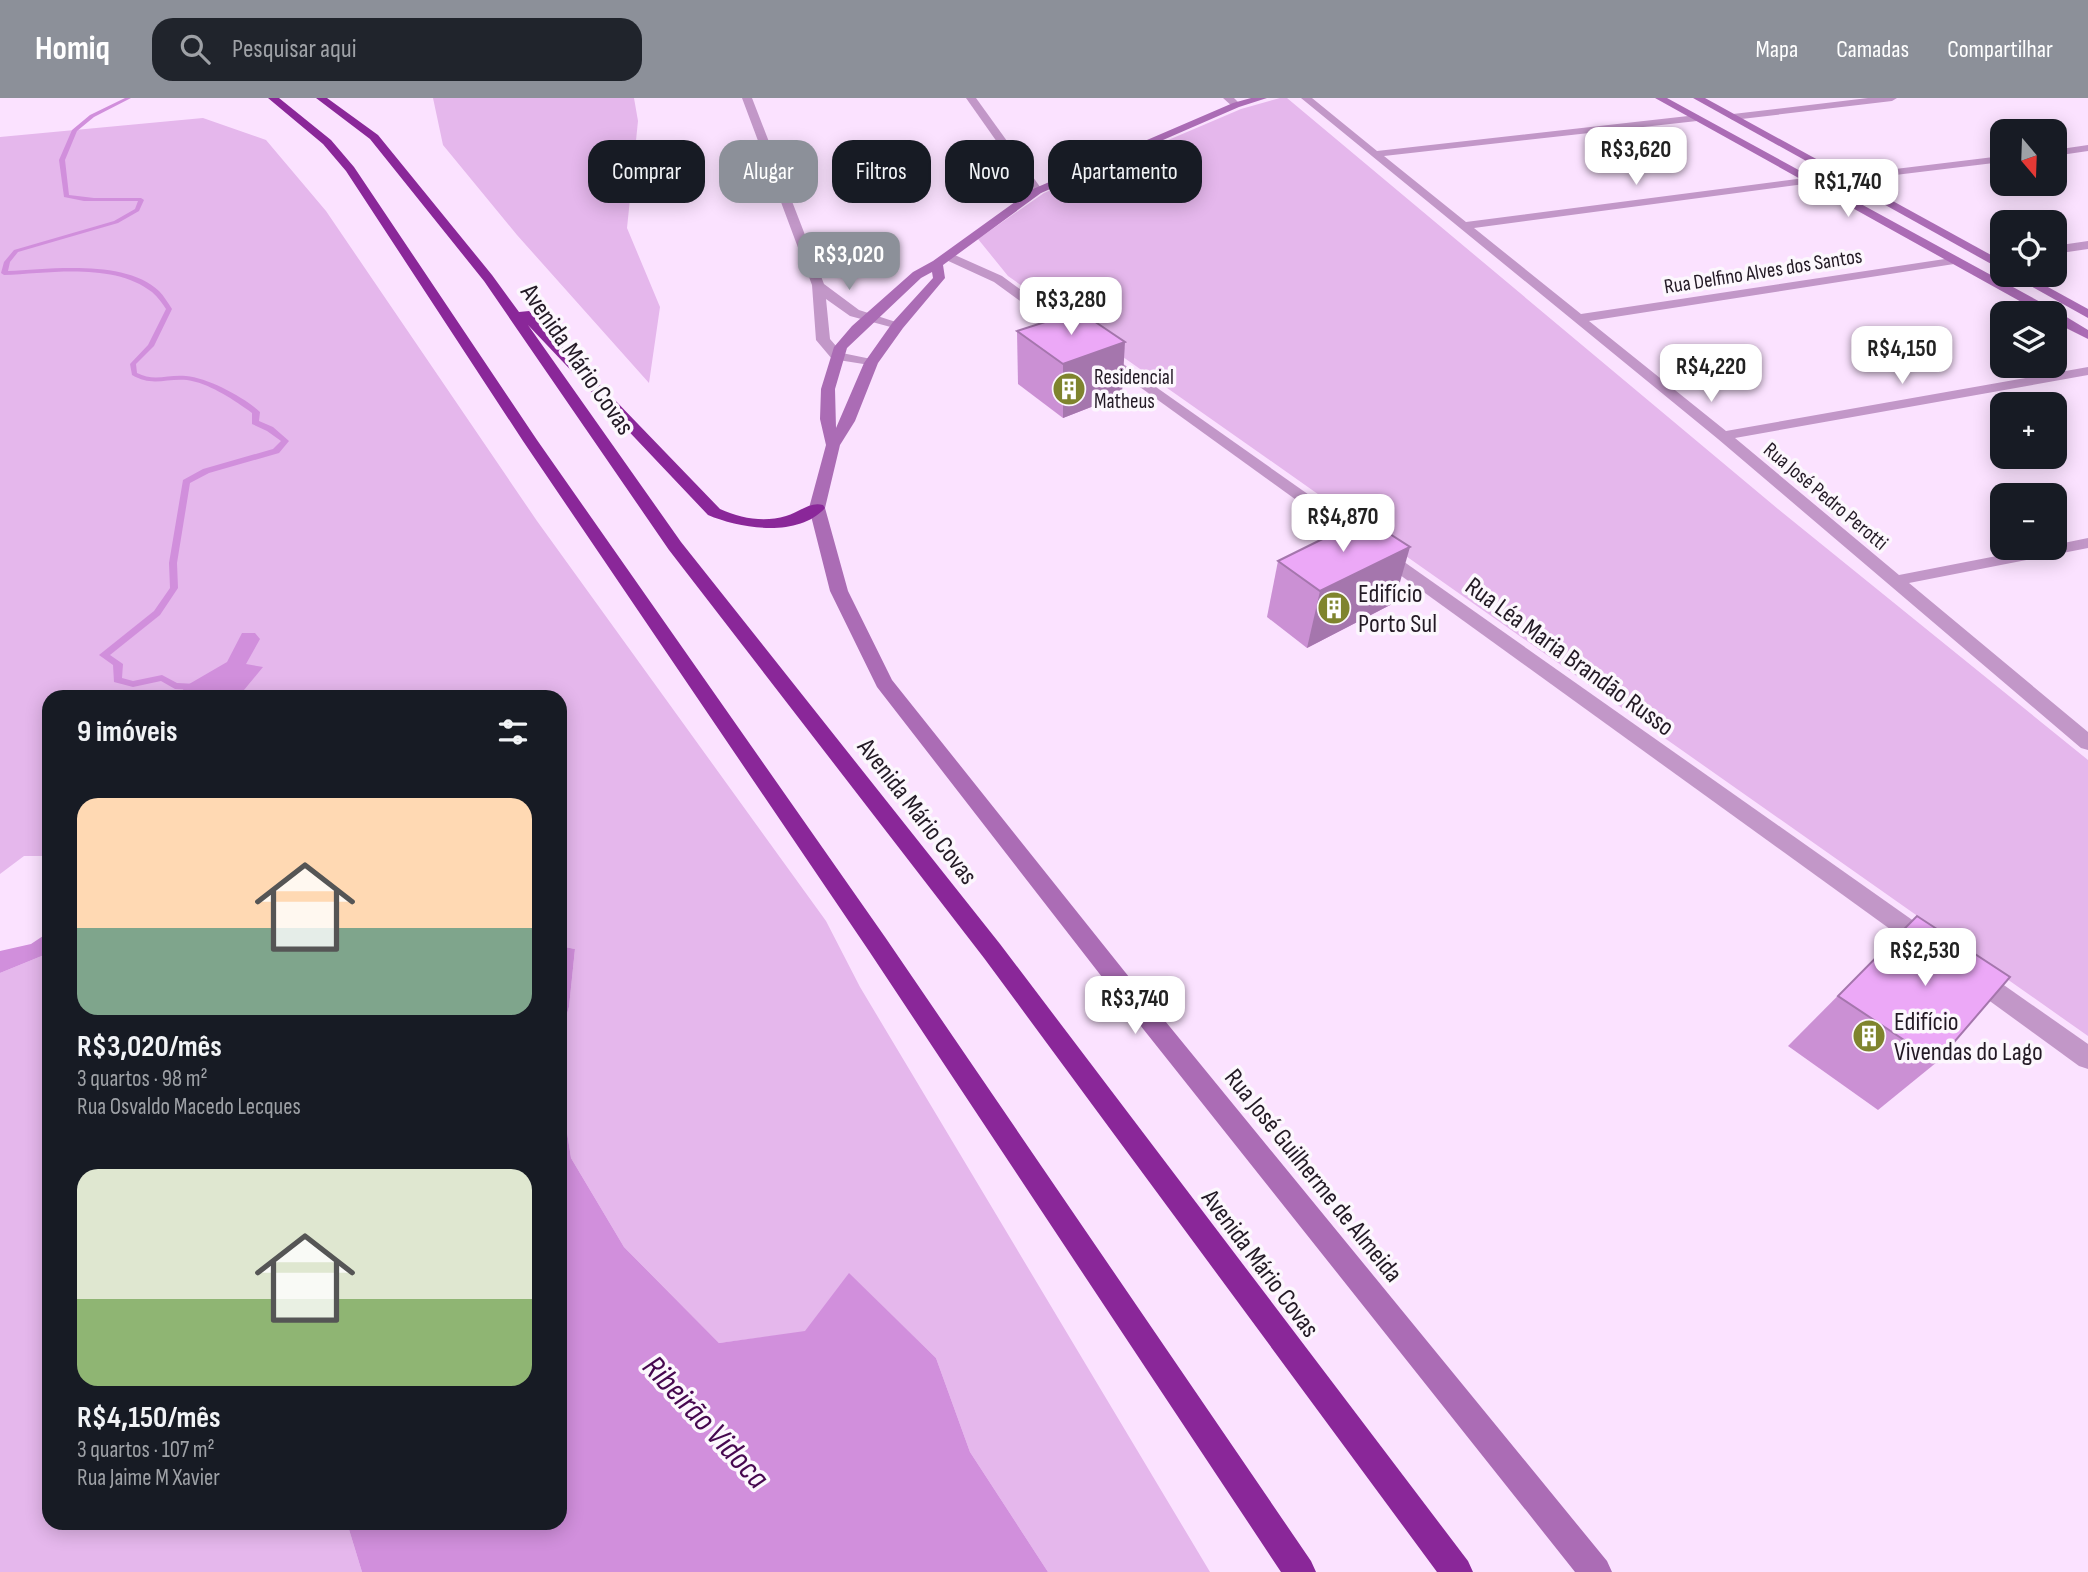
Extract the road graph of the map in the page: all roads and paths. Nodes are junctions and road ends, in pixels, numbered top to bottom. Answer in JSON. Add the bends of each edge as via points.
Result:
{"nodes":[{"id":1,"x":274,"y":98,"type":"edge"},
{"id":2,"x":321,"y":98,"type":"edge"},
{"id":3,"x":747,"y":98,"type":"edge"},
{"id":4,"x":971,"y":98,"type":"edge"},
{"id":5,"x":1262,"y":98,"type":"edge"},
{"id":6,"x":1306,"y":98,"type":"edge"},
{"id":7,"x":1660,"y":98,"type":"edge"},
{"id":8,"x":1698,"y":98,"type":"edge"},
{"id":9,"x":1892,"y":98,"type":"edge"},
{"id":10,"x":1232,"y":101,"type":"edge"},
{"id":11,"x":1733,"y":117,"type":"junction"},
{"id":12,"x":1698,"y":118,"type":"junction"},
{"id":13,"x":2088,"y":149,"type":"edge"},
{"id":14,"x":1795,"y":150,"type":"junction"},
{"id":15,"x":2067,"y":151,"type":"edge"},
{"id":16,"x":1375,"y":154,"type":"junction"},
{"id":17,"x":1763,"y":154,"type":"junction"},
{"id":18,"x":1990,"y":160,"type":"edge"},
{"id":19,"x":1846,"y":178,"type":"junction"},
{"id":20,"x":1812,"y":180,"type":"junction"},
{"id":21,"x":1037,"y":191,"type":"junction"},
{"id":22,"x":1464,"y":226,"type":"junction"},
{"id":23,"x":2088,"y":245,"type":"edge"},
{"id":24,"x":2067,"y":248,"type":"edge"},
{"id":25,"x":1990,"y":256,"type":"edge"},
{"id":26,"x":942,"y":260,"type":"junction"},
{"id":27,"x":1954,"y":260,"type":"junction"},
{"id":28,"x":488,"y":278,"type":"junction"},
{"id":29,"x":818,"y":285,"type":"junction"},
{"id":30,"x":2039,"y":287,"type":"edge"},
{"id":31,"x":2028,"y":301,"type":"edge"},
{"id":32,"x":2088,"y":314,"type":"edge"},
{"id":33,"x":868,"y":318,"type":"junction"},
{"id":34,"x":1577,"y":319,"type":"junction"},
{"id":35,"x":2067,"y":323,"type":"edge"},
{"id":36,"x":898,"y":324,"type":"junction"},
{"id":37,"x":2088,"y":335,"type":"edge"},
{"id":38,"x":837,"y":356,"type":"junction"},
{"id":39,"x":871,"y":363,"type":"junction"},
{"id":40,"x":2088,"y":372,"type":"edge"},
{"id":41,"x":1723,"y":436,"type":"junction"},
{"id":42,"x":833,"y":445,"type":"junction"},
{"id":43,"x":817,"y":509,"type":"junction"},
{"id":44,"x":2088,"y":542,"type":"edge"},
{"id":45,"x":1895,"y":581,"type":"junction"},
{"id":46,"x":2088,"y":743,"type":"edge"},
{"id":47,"x":2088,"y":1058,"type":"edge"},
{"id":48,"x":1300,"y":1572,"type":"edge"},
{"id":49,"x":1457,"y":1572,"type":"edge"},
{"id":50,"x":1596,"y":1572,"type":"edge"}],
"edges":[{"from":1,"to":48,"type":"highway","via":[[327,142],[351,169],[530,441],[877,944]]},
{"from":2,"to":28,"type":"highway","name":"Avenida Mário Covas","via":[[374,137]]},
{"from":3,"to":29,"type":"street"},
{"from":4,"to":21,"type":"street"},
{"from":5,"to":10,"type":"street","name":"Rua José Guilherme de Almeida"},
{"from":6,"to":16,"type":"street","name":"Rua José Pedro Perotti"},
{"from":7,"to":12,"type":"street"},
{"from":8,"to":11,"type":"street"},
{"from":9,"to":11,"type":"street"},
{"from":10,"to":21,"type":"street","name":"Rua José Guilherme de Almeida"},
{"from":11,"to":14,"type":"street"},
{"from":12,"to":16,"type":"street"},
{"from":12,"to":17,"type":"street"},
{"from":13,"to":15,"type":"street"},
{"from":14,"to":17,"type":"street"},
{"from":14,"to":19,"type":"street"},
{"from":16,"to":22,"type":"street","name":"Rua José Pedro Perotti"},
{"from":17,"to":20,"type":"street"},
{"from":18,"to":19,"type":"street"},
{"from":19,"to":25,"type":"street"},
{"from":20,"to":22,"type":"street"},
{"from":20,"to":27,"type":"street"},
{"from":21,"to":26,"type":"street","name":"Rua José Guilherme de Almeida"},
{"from":22,"to":34,"type":"street","name":"Rua José Pedro Perotti"},
{"from":23,"to":24,"type":"street"},
{"from":26,"to":33,"type":"street","name":"Rua José Guilherme de Almeida","via":[[917,275]]},
{"from":26,"to":36,"type":"street","name":"Rua José Guilherme de Almeida","via":[[939,278]]},
{"from":26,"to":47,"type":"street","name":"Rua Léa Maria Brandão Russo","via":[[998,279]]},
{"from":27,"to":31,"type":"street"},
{"from":27,"to":34,"type":"street","name":"Rua Delfino Alves dos Santos"},
{"from":28,"to":43,"type":"highway","via":[[714,512],[740,523],[774,524]]},
{"from":28,"to":49,"type":"highway","name":"Avenida Mário Covas","via":[[675,547],[992,951]]},
{"from":29,"to":33,"type":"street","via":[[839,306]]},
{"from":29,"to":38,"type":"street","via":[[823,340]]},
{"from":30,"to":32,"type":"street"},
{"from":33,"to":36,"type":"street"},
{"from":33,"to":38,"type":"street","name":"Rua José Guilherme de Almeida"},
{"from":34,"to":41,"type":"street","name":"Rua José Pedro Perotti"},
{"from":35,"to":37,"type":"street"},
{"from":36,"to":39,"type":"street","name":"Rua José Guilherme de Almeida"},
{"from":38,"to":39,"type":"street"},
{"from":38,"to":42,"type":"street","name":"Rua José Guilherme de Almeida","via":[[828,389],[827,419]]},
{"from":39,"to":42,"type":"street","name":"Rua José Guilherme de Almeida","via":[[848,421]]},
{"from":40,"to":41,"type":"street"},
{"from":41,"to":45,"type":"street","name":"Rua José Pedro Perotti"},
{"from":42,"to":43,"type":"street","name":"Rua José Guilherme de Almeida"},
{"from":43,"to":50,"type":"street","name":"Rua José Guilherme de Almeida","via":[[839,591],[884,683]]},
{"from":44,"to":45,"type":"street"},
{"from":45,"to":46,"type":"street","name":"Rua José Pedro Perotti"}]}
